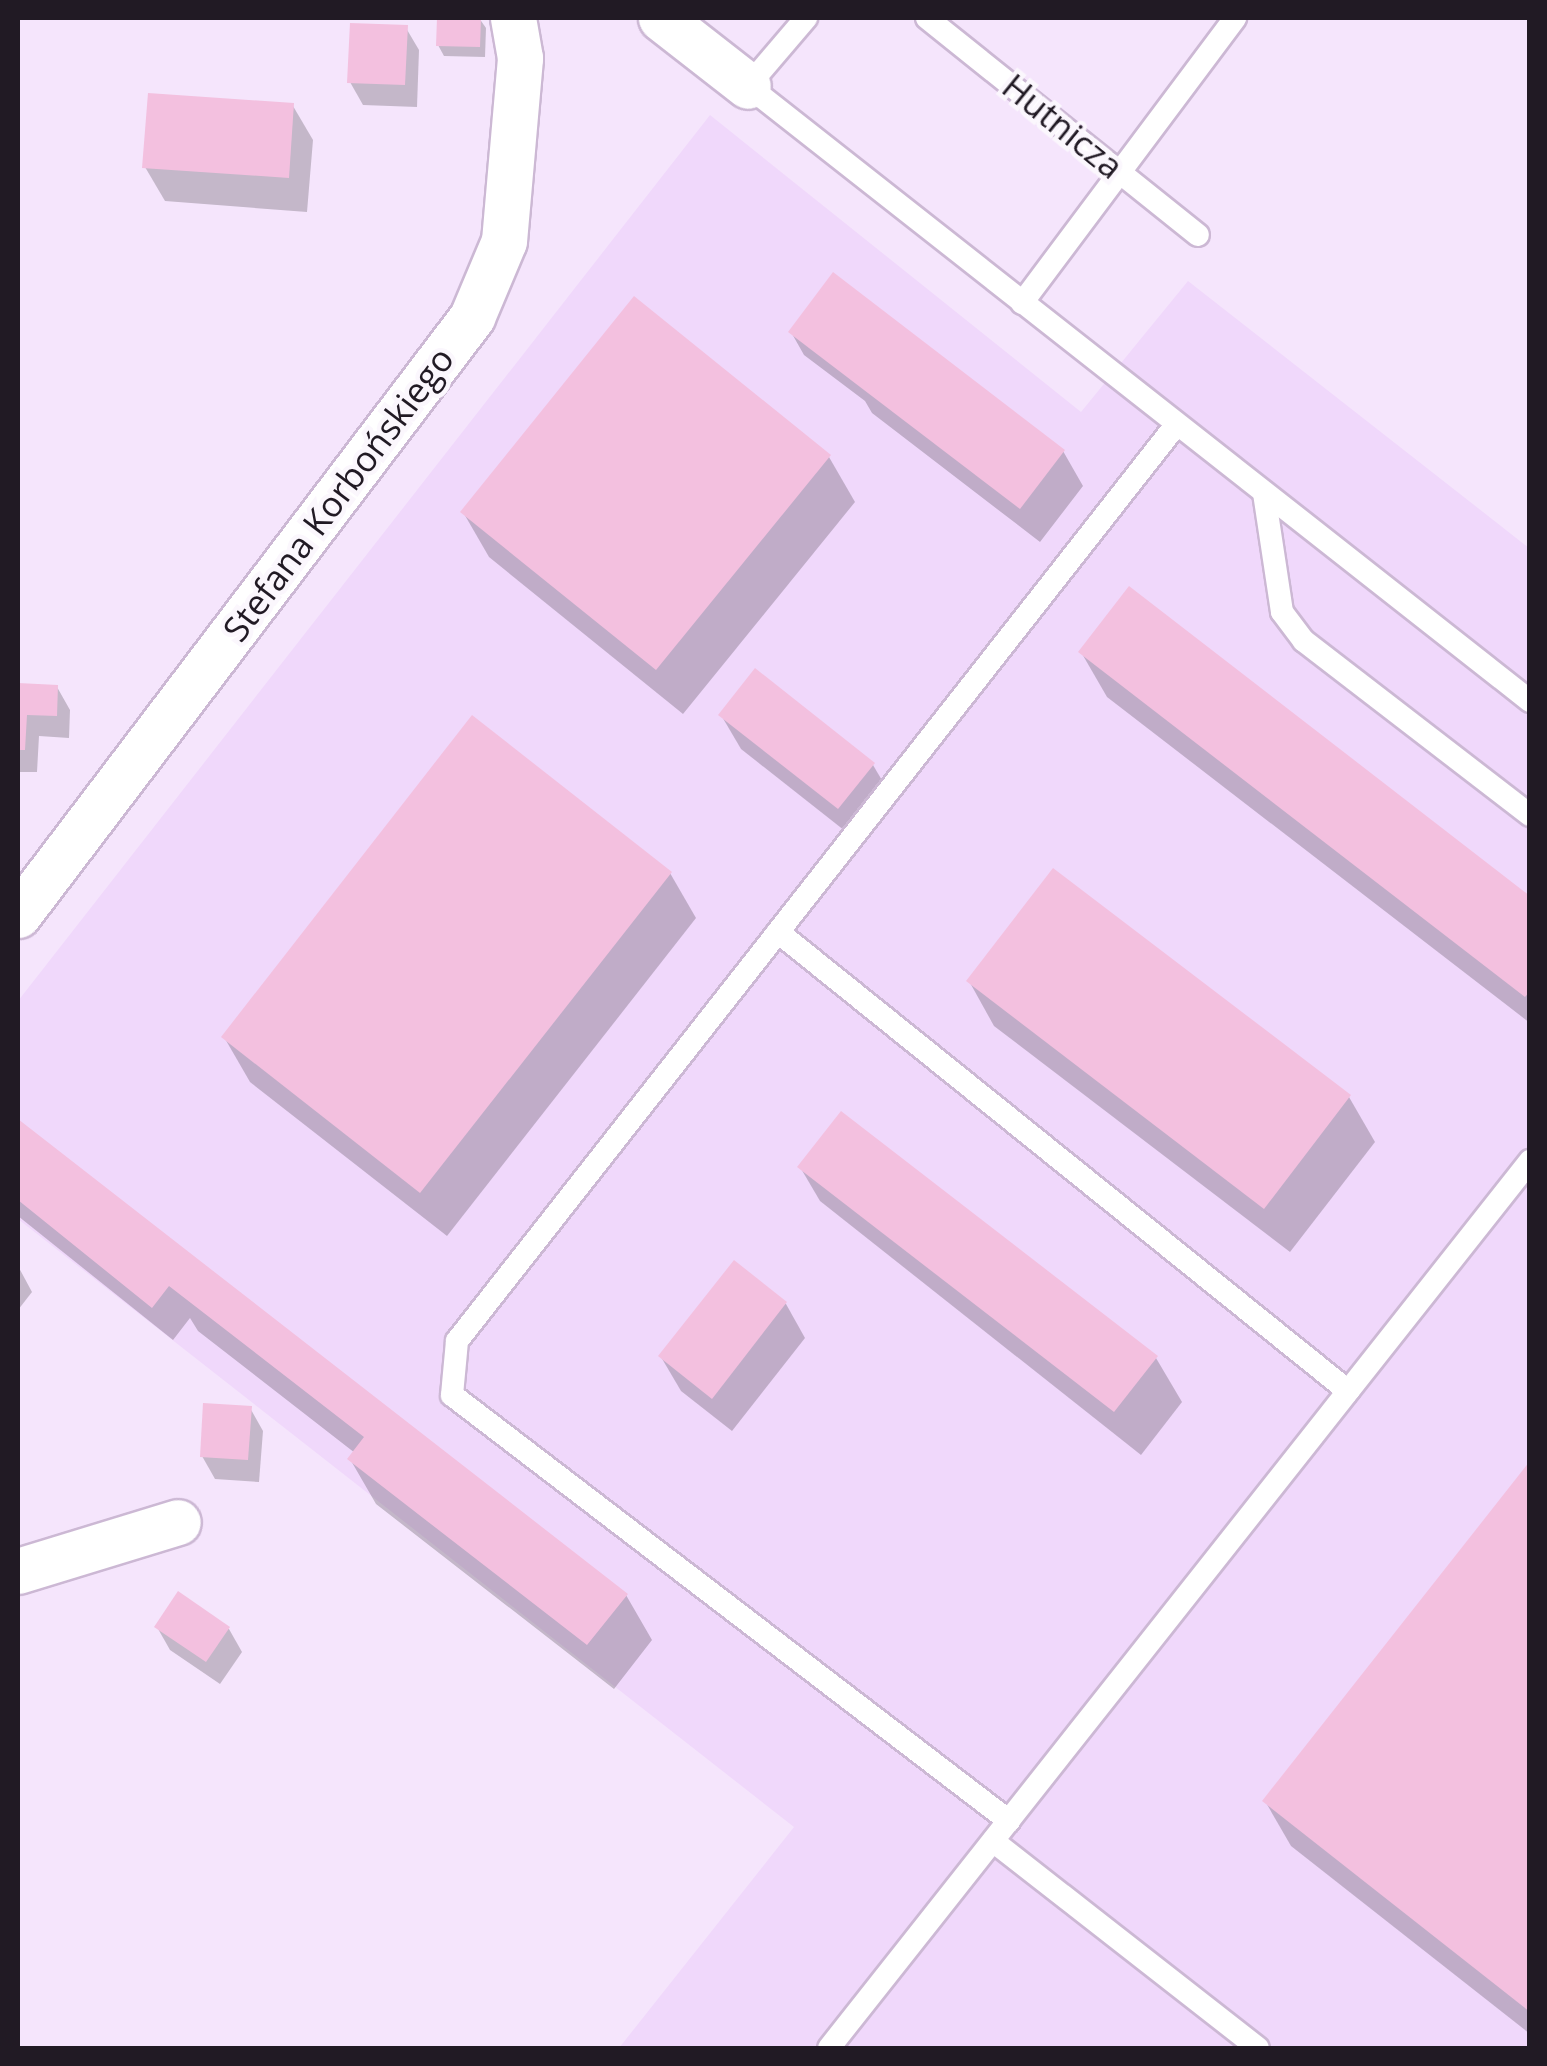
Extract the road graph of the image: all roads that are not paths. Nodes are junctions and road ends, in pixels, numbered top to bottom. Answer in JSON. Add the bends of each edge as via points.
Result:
{"nodes":[{"id":1,"x":513,"y":18,"type":"edge"},
{"id":2,"x":660,"y":18,"type":"edge"},
{"id":3,"x":806,"y":18,"type":"edge"},
{"id":4,"x":928,"y":18,"type":"edge"},
{"id":5,"x":1234,"y":18,"type":"edge"},
{"id":6,"x":748,"y":86,"type":"junction"},
{"id":7,"x":1120,"y":172,"type":"junction"},
{"id":8,"x":1198,"y":234,"type":"dead end"},
{"id":9,"x":1022,"y":303,"type":"junction"},
{"id":10,"x":1176,"y":425,"type":"junction"},
{"id":11,"x":1264,"y":493,"type":"junction"},
{"id":12,"x":1530,"y":702,"type":"edge"},
{"id":13,"x":1530,"y":814,"type":"edge"},
{"id":14,"x":18,"y":915,"type":"edge"},
{"id":15,"x":778,"y":932,"type":"junction"},
{"id":16,"x":1530,"y":1161,"type":"edge"},
{"id":17,"x":1348,"y":1391,"type":"junction"},
{"id":18,"x":178,"y":1522,"type":"dead end"},
{"id":19,"x":18,"y":1570,"type":"edge"},
{"id":20,"x":1009,"y":1821,"type":"junction"},
{"id":21,"x":993,"y":1842,"type":"junction"},
{"id":22,"x":829,"y":2048,"type":"edge"},
{"id":23,"x":1258,"y":2048,"type":"edge"}],
"edges":[{"from":1,"to":14,"type":"street","name":"Stefana Korbońskiego","via":[[520,58],[504,241],[472,316]]},
{"from":2,"to":6,"type":"street"},
{"from":3,"to":6,"type":"lane"},
{"from":4,"to":7,"type":"lane","name":"Hutnicza"},
{"from":5,"to":7,"type":"lane"},
{"from":6,"to":9,"type":"lane"},
{"from":7,"to":8,"type":"lane","name":"Hutnicza"},
{"from":7,"to":9,"type":"lane"},
{"from":9,"to":10,"type":"lane"},
{"from":10,"to":11,"type":"lane"},
{"from":10,"to":15,"type":"lane"},
{"from":11,"to":12,"type":"lane"},
{"from":11,"to":13,"type":"lane","via":[[1282,612],[1304,641]]},
{"from":15,"to":17,"type":"lane"},
{"from":15,"to":20,"type":"lane","via":[[456,1341],[452,1395]]},
{"from":16,"to":17,"type":"lane"},
{"from":17,"to":20,"type":"lane"},
{"from":18,"to":19,"type":"street"},
{"from":20,"to":21,"type":"lane"},
{"from":21,"to":22,"type":"lane"},
{"from":21,"to":23,"type":"lane"}]}
